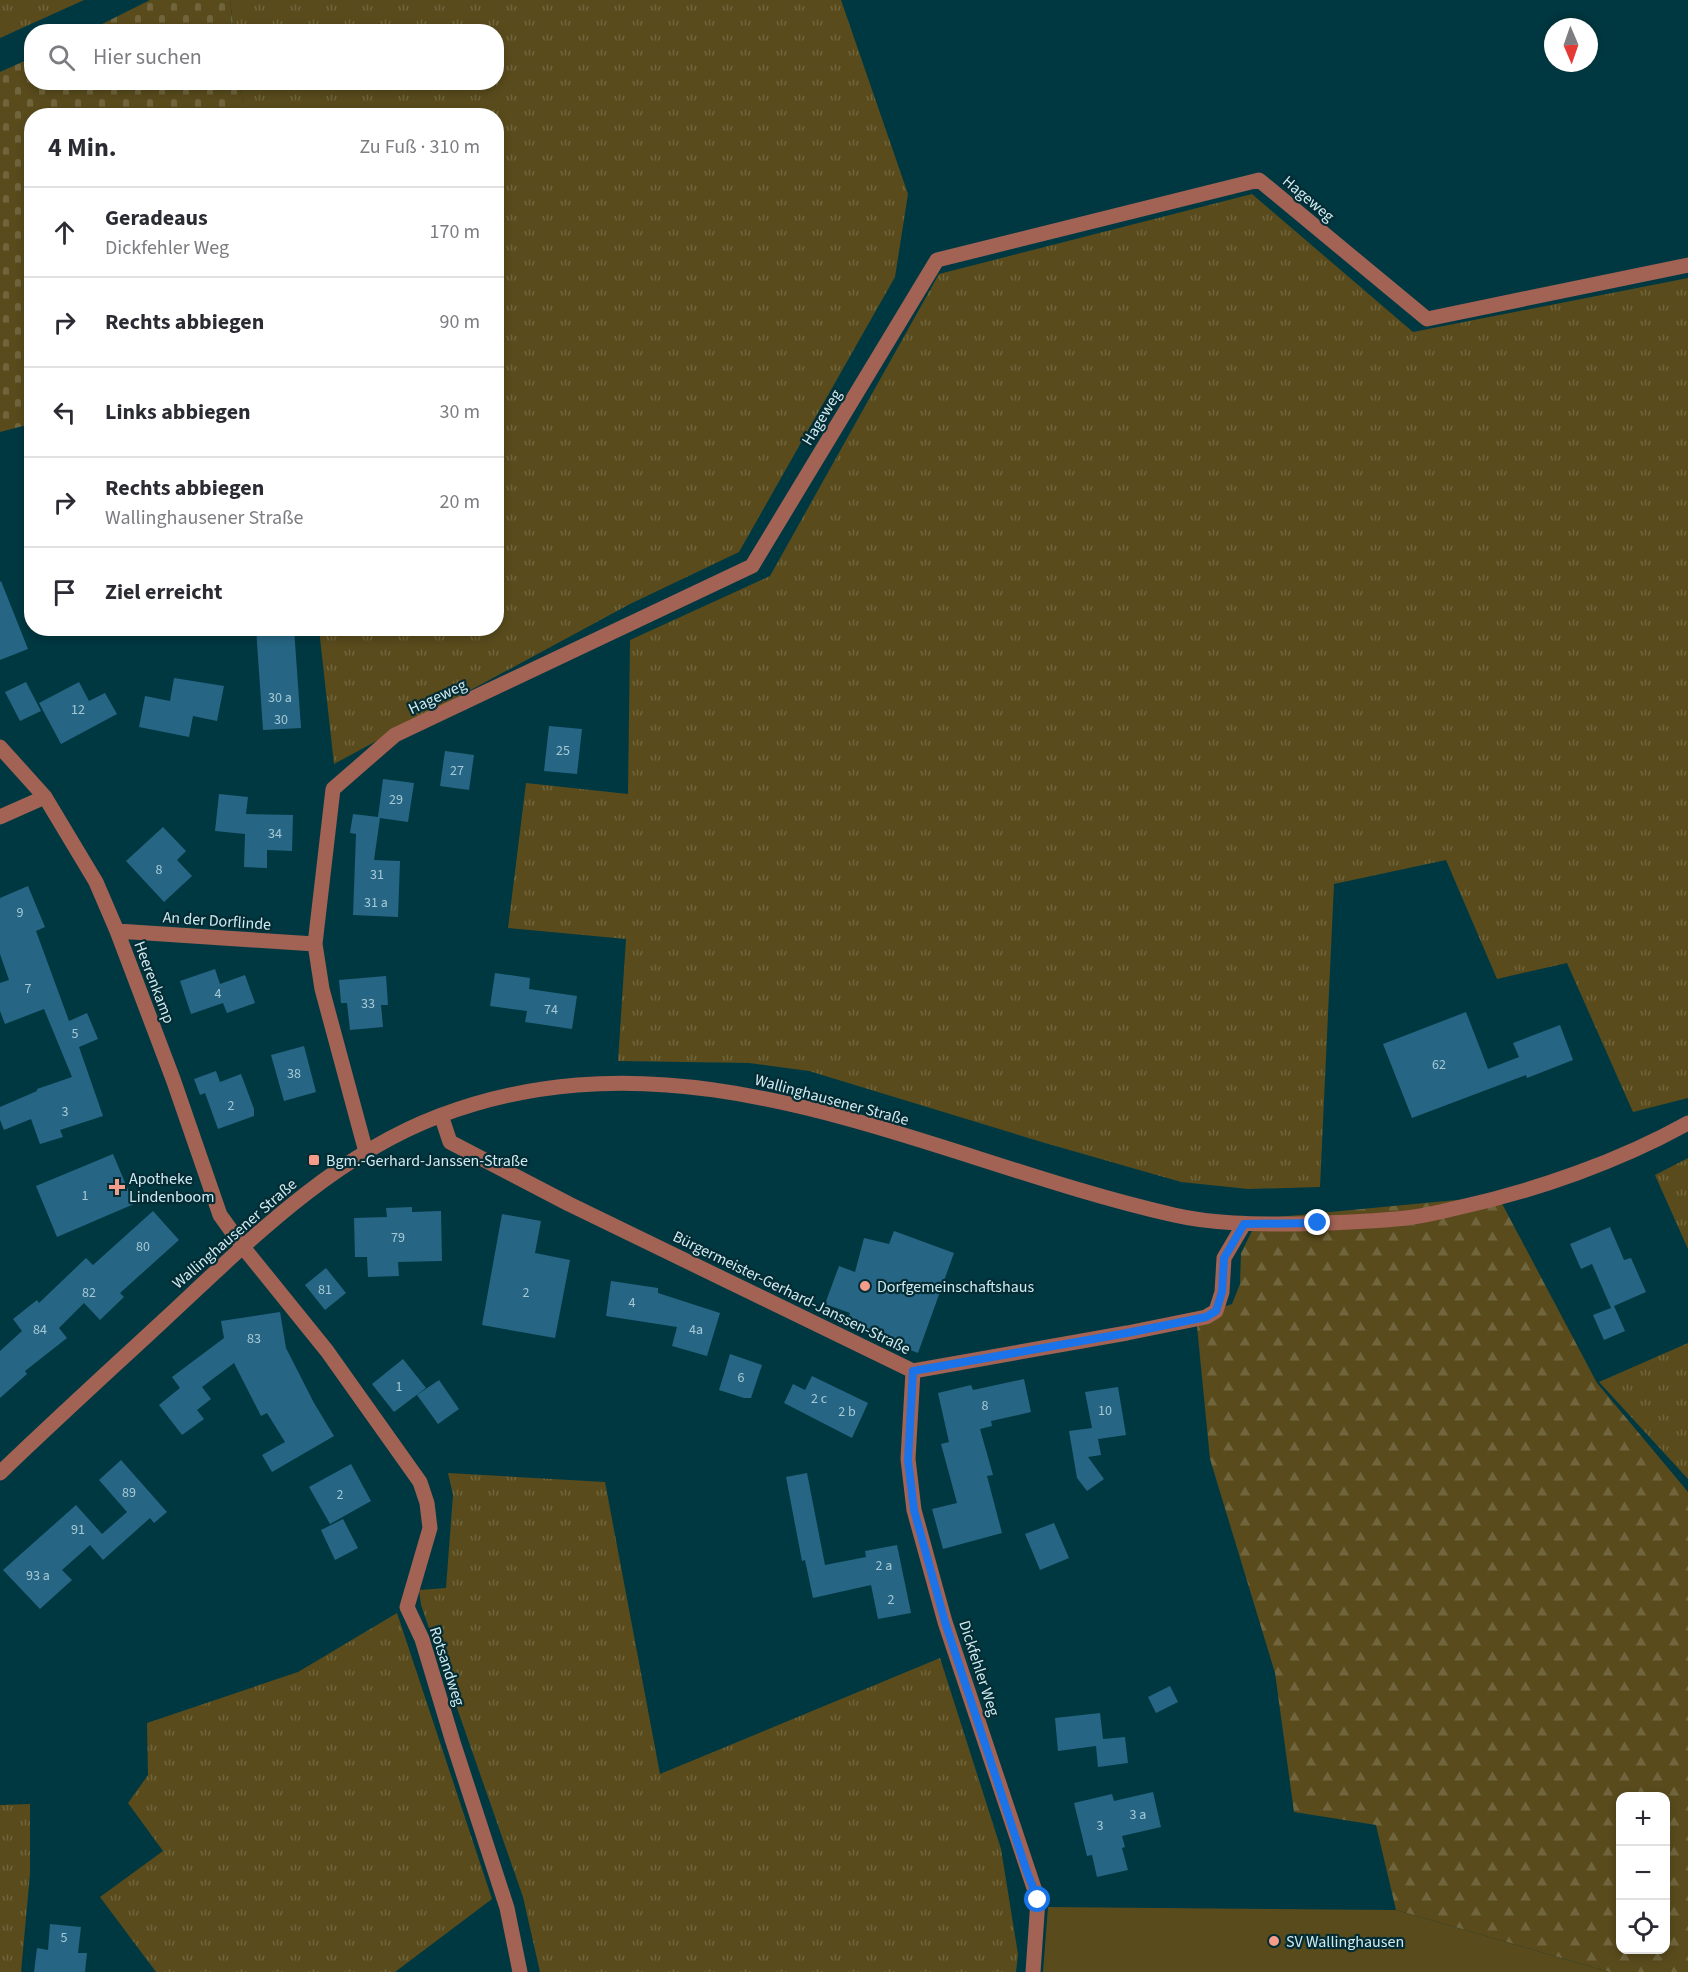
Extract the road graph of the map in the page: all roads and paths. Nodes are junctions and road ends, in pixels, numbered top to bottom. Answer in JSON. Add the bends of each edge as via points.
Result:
{"nodes":[{"id":1,"x":1688,"y":265,"type":"edge"},
{"id":2,"x":0,"y":747,"type":"edge"},
{"id":3,"x":45,"y":797,"type":"junction"},
{"id":4,"x":0,"y":817,"type":"edge"},
{"id":5,"x":117,"y":932,"type":"junction"},
{"id":6,"x":315,"y":944,"type":"junction"},
{"id":7,"x":441,"y":1115,"type":"junction"},
{"id":8,"x":1688,"y":1123,"type":"edge"},
{"id":9,"x":366,"y":1152,"type":"junction"},
{"id":10,"x":1244,"y":1224,"type":"junction"},
{"id":11,"x":243,"y":1247,"type":"junction"},
{"id":12,"x":913,"y":1371,"type":"junction"},
{"id":13,"x":0,"y":1473,"type":"edge"},
{"id":14,"x":520,"y":1972,"type":"edge"},
{"id":15,"x":1033,"y":1972,"type":"edge"}],
"edges":[{"from":1,"to":6,"type":"street","name":"Hageweg","via":[[1427,319],[1259,180],[937,260],[752,566],[395,735],[333,789]]},
{"from":2,"to":3,"type":"street","name":"Heerenkamp"},
{"from":3,"to":4,"type":"street"},
{"from":3,"to":5,"type":"street","name":"Heerenkamp","via":[[96,882]]},
{"from":5,"to":6,"type":"street","name":"An der Dorflinde"},
{"from":5,"to":11,"type":"street","name":"Heerenkamp","via":[[220,1215]]},
{"from":6,"to":9,"type":"street","name":"Hageweg","via":[[322,989]]},
{"from":7,"to":9,"type":"street","name":"Wallinghausener Straße"},
{"from":7,"to":10,"type":"street","name":"Wallinghausener Straße","via":[[518,1094],[585,1084],[697,1086],[800,1106],[1177,1215]]},
{"from":7,"to":12,"type":"street","name":"Bürgermeister-Gerhard-Janssen-Straße","via":[[450,1142]]},
{"from":8,"to":10,"type":"street","name":"Wallinghausener Straße","via":[[1575,1174],[1499,1198],[1411,1218]]},
{"from":9,"to":11,"type":"street","name":"Wallinghausener Straße","via":[[322,1180]]},
{"from":10,"to":12,"type":"street","name":"Bürgermeister-Gerhard-Janssen-Straße","via":[[1224,1258],[1222,1292],[1216,1311],[1206,1317]]},
{"from":11,"to":13,"type":"street","name":"Wallinghausener Straße"},
{"from":11,"to":14,"type":"street","name":"Rotsandweg","via":[[327,1351],[420,1482],[430,1528],[407,1607],[422,1639],[507,1908]]},
{"from":12,"to":15,"type":"street","name":"Dickfehler Weg","via":[[908,1460],[914,1510],[945,1622],[1038,1900]]}]}
